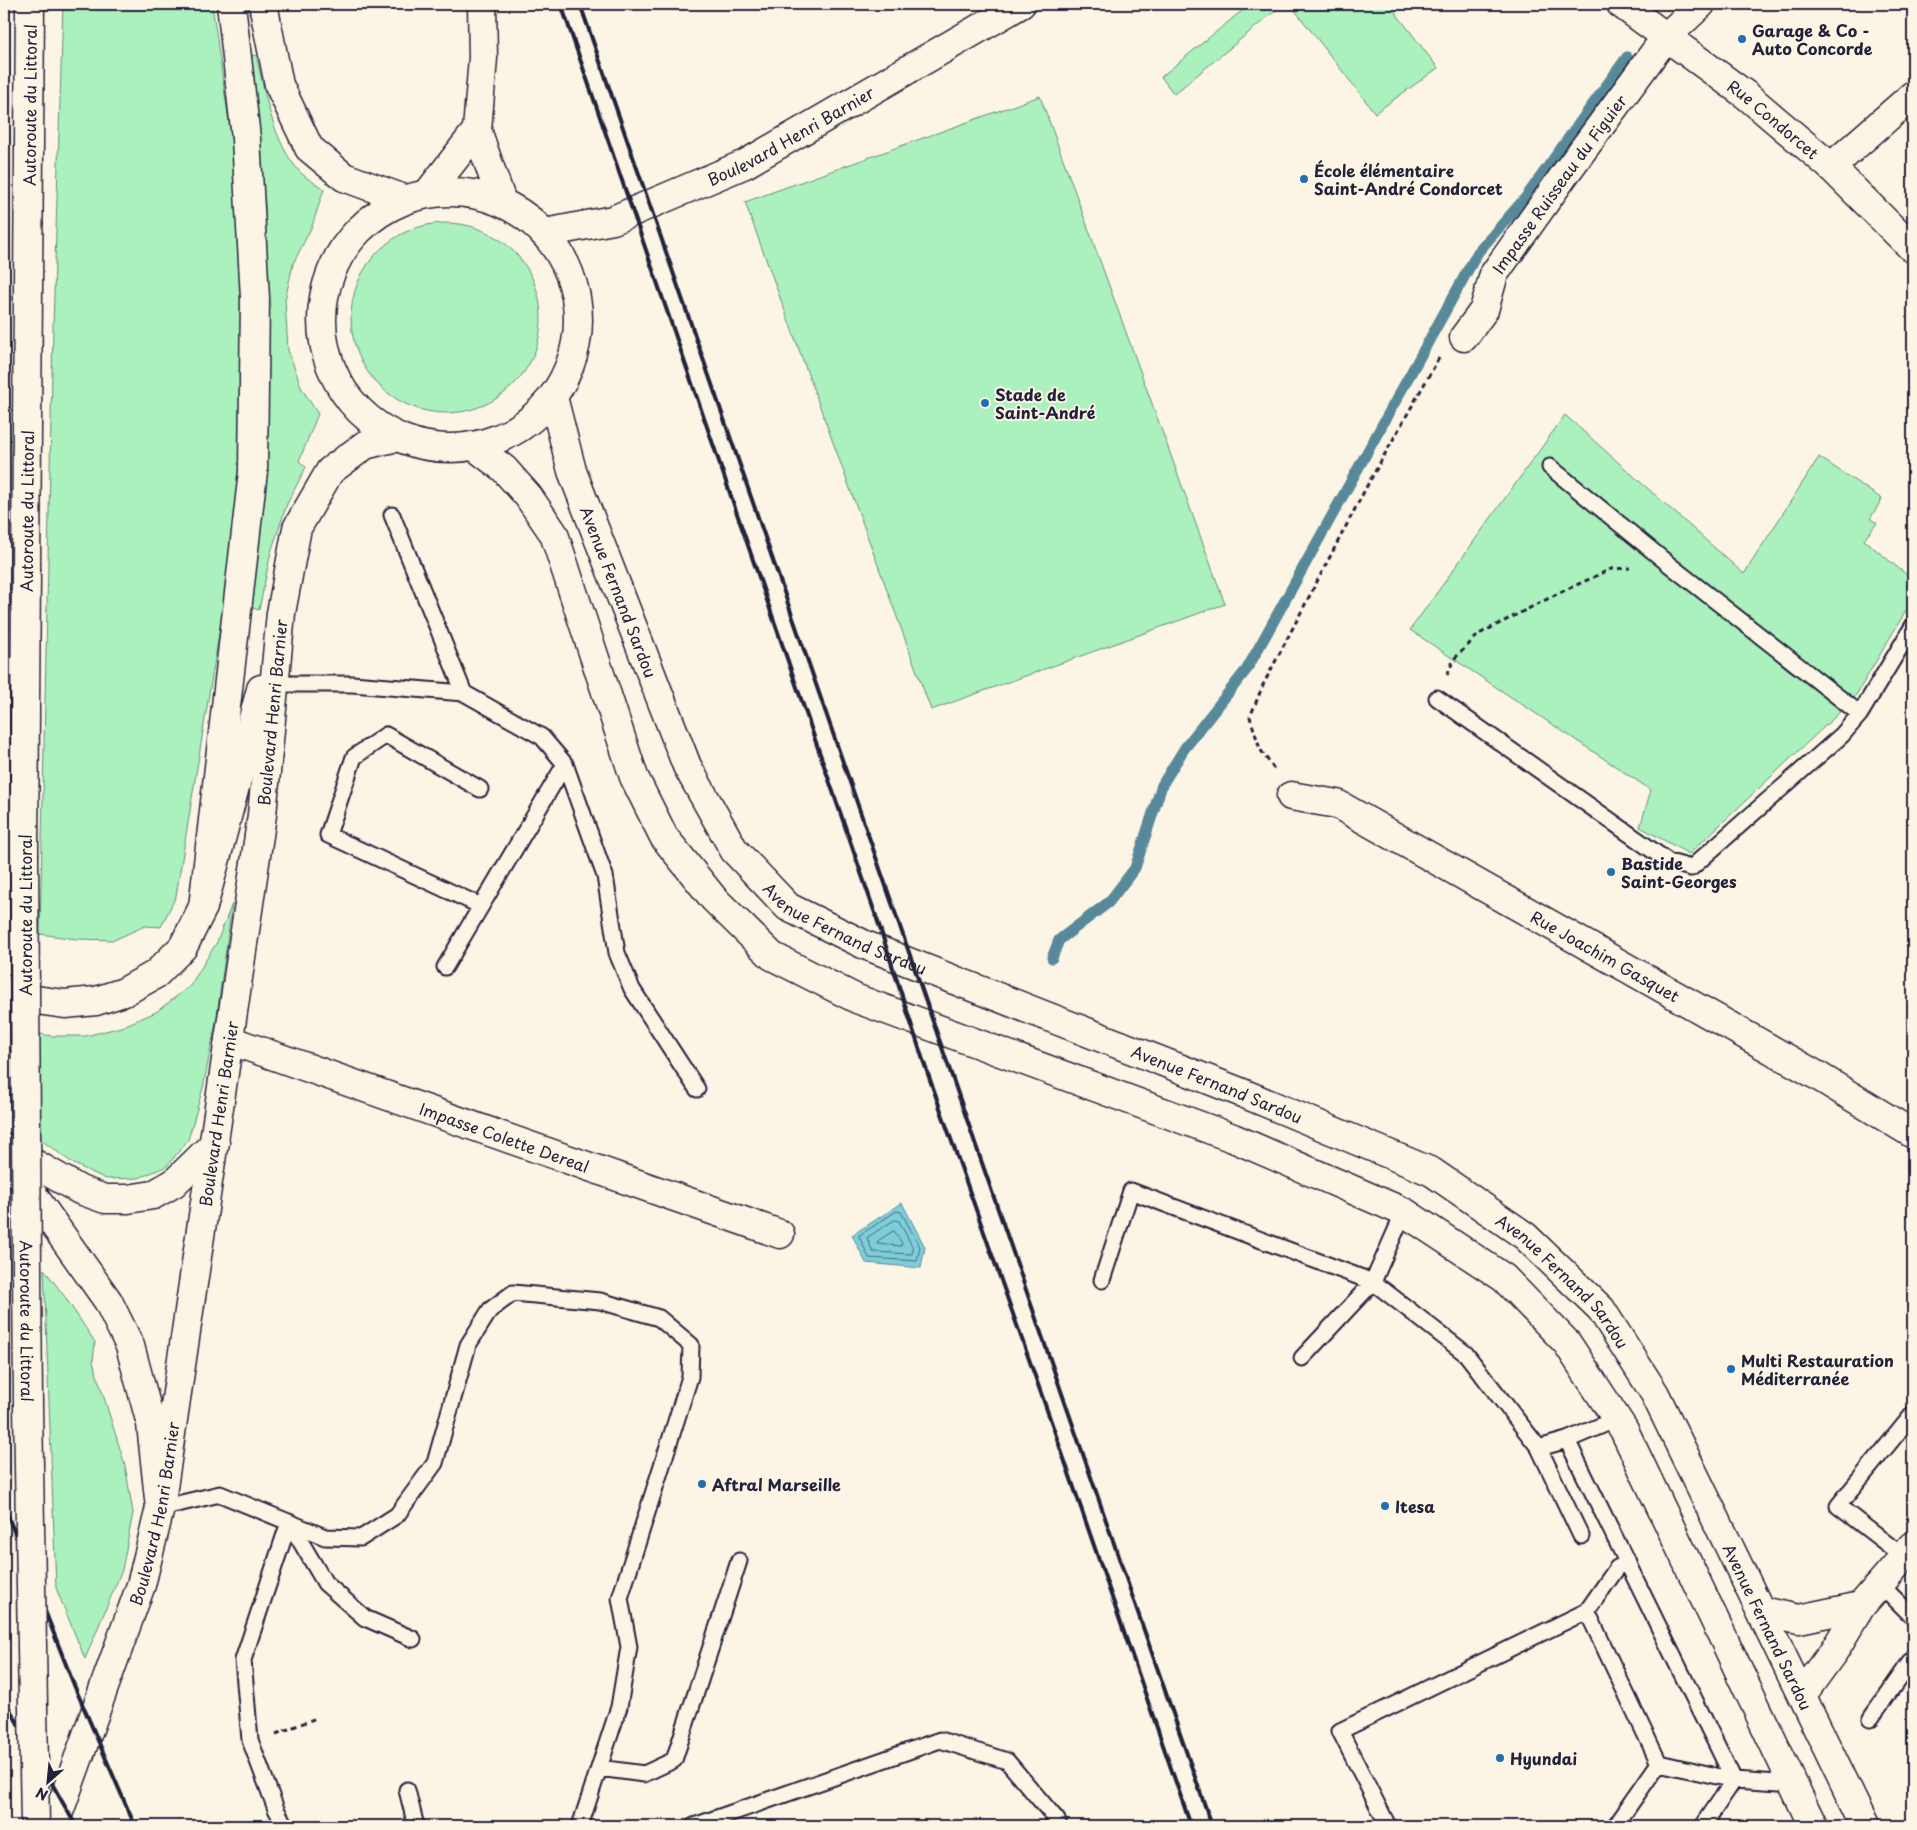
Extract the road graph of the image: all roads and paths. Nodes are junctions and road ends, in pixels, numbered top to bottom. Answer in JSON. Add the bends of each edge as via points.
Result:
{"nodes":[{"id":1,"x":30,"y":4,"type":"edge"},
{"id":2,"x":231,"y":4,"type":"edge"},
{"id":3,"x":263,"y":4,"type":"edge"},
{"id":4,"x":482,"y":4,"type":"edge"},
{"id":5,"x":1022,"y":4,"type":"edge"},
{"id":6,"x":1621,"y":4,"type":"edge"},
{"id":7,"x":1701,"y":4,"type":"edge"},
{"id":8,"x":1666,"y":37,"type":"junction"},
{"id":9,"x":1913,"y":95,"type":"edge"},
{"id":10,"x":477,"y":130,"type":"junction"},
{"id":11,"x":1831,"y":167,"type":"junction"},
{"id":12,"x":416,"y":196,"type":"junction"},
{"id":13,"x":502,"y":202,"type":"junction"},
{"id":14,"x":545,"y":233,"type":"junction"},
{"id":15,"x":1913,"y":249,"type":"edge"},
{"id":16,"x":1464,"y":337,"type":"joint"},
{"id":17,"x":553,"y":397,"type":"junction"},
{"id":18,"x":397,"y":437,"type":"junction"},
{"id":19,"x":474,"y":446,"type":"junction"},
{"id":20,"x":1550,"y":467,"type":"dead end"},
{"id":21,"x":392,"y":515,"type":"dead end"},
{"id":22,"x":1671,"y":566,"type":"junction"},
{"id":23,"x":281,"y":613,"type":"junction"},
{"id":24,"x":1913,"y":626,"type":"edge"},
{"id":25,"x":274,"y":684,"type":"junction"},
{"id":26,"x":464,"y":693,"type":"junction"},
{"id":27,"x":1437,"y":698,"type":"joint"},
{"id":28,"x":1860,"y":714,"type":"junction"},
{"id":29,"x":565,"y":764,"type":"junction"},
{"id":30,"x":480,"y":790,"type":"dead end"},
{"id":31,"x":1291,"y":796,"type":"joint"},
{"id":32,"x":481,"y":906,"type":"junction"},
{"id":33,"x":203,"y":907,"type":"junction"},
{"id":34,"x":445,"y":967,"type":"dead end"},
{"id":35,"x":4,"y":990,"type":"edge"},
{"id":36,"x":229,"y":1040,"type":"junction"},
{"id":37,"x":697,"y":1089,"type":"dead end"},
{"id":38,"x":1913,"y":1134,"type":"edge"},
{"id":39,"x":215,"y":1143,"type":"junction"},
{"id":40,"x":4,"y":1146,"type":"edge"},
{"id":41,"x":4,"y":1154,"type":"edge"},
{"id":42,"x":1404,"y":1212,"type":"junction"},
{"id":43,"x":780,"y":1234,"type":"dead end"},
{"id":44,"x":1102,"y":1280,"type":"dead end"},
{"id":45,"x":1373,"y":1282,"type":"junction"},
{"id":46,"x":1302,"y":1358,"type":"dead end"},
{"id":47,"x":1913,"y":1414,"type":"edge"},
{"id":48,"x":1617,"y":1419,"type":"junction"},
{"id":49,"x":1567,"y":1440,"type":"junction"},
{"id":50,"x":1539,"y":1448,"type":"junction"},
{"id":51,"x":160,"y":1508,"type":"junction"},
{"id":52,"x":289,"y":1522,"type":"junction"},
{"id":53,"x":1581,"y":1536,"type":"dead end"},
{"id":54,"x":1909,"y":1552,"type":"edge"},
{"id":55,"x":739,"y":1560,"type":"dead end"},
{"id":56,"x":1628,"y":1562,"type":"junction"},
{"id":57,"x":1881,"y":1585,"type":"junction"},
{"id":58,"x":1861,"y":1606,"type":"junction"},
{"id":59,"x":1587,"y":1611,"type":"junction"},
{"id":60,"x":1760,"y":1611,"type":"junction"},
{"id":61,"x":1913,"y":1617,"type":"edge"},
{"id":62,"x":413,"y":1638,"type":"dead end"},
{"id":63,"x":1913,"y":1658,"type":"edge"},
{"id":64,"x":1802,"y":1695,"type":"junction"},
{"id":65,"x":316,"y":1718,"type":"dead end"},
{"id":66,"x":1871,"y":1718,"type":"dead end"},
{"id":67,"x":272,"y":1735,"type":"dead end"},
{"id":68,"x":1659,"y":1763,"type":"junction"},
{"id":69,"x":599,"y":1768,"type":"junction"},
{"id":70,"x":1734,"y":1780,"type":"junction"},
{"id":71,"x":1793,"y":1784,"type":"junction"},
{"id":72,"x":407,"y":1790,"type":"dead end"},
{"id":73,"x":35,"y":1826,"type":"edge"},
{"id":74,"x":54,"y":1826,"type":"edge"},
{"id":75,"x":285,"y":1826,"type":"edge"},
{"id":76,"x":416,"y":1826,"type":"edge"},
{"id":77,"x":580,"y":1826,"type":"edge"},
{"id":78,"x":694,"y":1826,"type":"edge"},
{"id":79,"x":1059,"y":1826,"type":"edge"},
{"id":80,"x":1388,"y":1826,"type":"edge"},
{"id":81,"x":1615,"y":1826,"type":"edge"},
{"id":82,"x":1703,"y":1826,"type":"edge"},
{"id":83,"x":1813,"y":1826,"type":"edge"},
{"id":84,"x":1865,"y":1826,"type":"edge"}],
"edges":[{"from":1,"to":73,"type":"main road","name":"Autoroute du Littoral","bridge":true,"via":[[24,853]]},
{"from":2,"to":33,"type":"main road","via":[[246,138],[256,298],[253,471]]},
{"from":3,"to":12,"type":"main road","via":[[279,85],[309,148],[344,177]]},
{"from":4,"to":10,"type":"main road","via":[[483,58]]},
{"from":5,"to":14,"type":"main road","name":"Boulevard Henri Barnier","via":[[745,164],[614,220]]},
{"from":6,"to":8,"type":"main road","name":"Rue Condorcet"},
{"from":7,"to":8,"type":"main road","name":"Impasse Ruisseau du Figuier"},
{"from":8,"to":11,"type":"main road","name":"Rue Condorcet","via":[[1746,95]]},
{"from":8,"to":16,"type":"main road","name":"Impasse Ruisseau du Figuier","via":[[1494,274],[1484,310]]},
{"from":9,"to":11,"type":"main road"},
{"from":10,"to":12,"type":"main road"},
{"from":10,"to":13,"type":"main road"},
{"from":11,"to":15,"type":"main road","name":"Rue Condorcet"},
{"from":12,"to":13,"type":"main road","via":[[453,191]]},
{"from":12,"to":18,"type":"main road","via":[[366,221],[338,254],[323,294],[322,337],[335,378],[361,413]]},
{"from":13,"to":14,"type":"main road"},
{"from":14,"to":17,"type":"main road","via":[[565,263],[576,296],[578,331],[570,366]]},
{"from":16,"to":31,"type":"path","via":[[1450,340],[1378,467],[1263,685],[1250,717],[1260,749]]},
{"from":17,"to":19,"type":"main road","via":[[531,420],[505,436]]},
{"from":17,"to":60,"type":"main road","name":"Avenue Fernand Sardou","via":[[572,471],[687,766],[734,850],[788,907],[865,945],[1240,1092],[1432,1172],[1525,1236],[1601,1309],[1655,1394]]},
{"from":18,"to":19,"type":"main road","via":[[435,448]]},
{"from":18,"to":23,"type":"main road","name":"Boulevard Henri Barnier","via":[[365,445],[330,470],[297,528]]},
{"from":19,"to":42,"type":"main road","via":[[504,469],[528,496],[554,534],[634,777],[664,837],[714,899],[772,956],[857,999],[1233,1138]]},
{"from":20,"to":22,"type":"lane"},
{"from":21,"to":26,"type":"lane"},
{"from":22,"to":27,"type":"path","via":[[1611,569],[1479,634],[1454,659]]},
{"from":22,"to":28,"type":"lane"},
{"from":23,"to":25,"type":"main road","name":"Boulevard Henri Barnier"},
{"from":23,"to":33,"type":"main road"},
{"from":24,"to":28,"type":"lane"},
{"from":25,"to":26,"type":"lane","via":[[352,684]]},
{"from":25,"to":36,"type":"main road","name":"Boulevard Henri Barnier","via":[[262,815]]},
{"from":26,"to":29,"type":"lane","via":[[542,737]]},
{"from":27,"to":28,"type":"lane","via":[[1669,862],[1691,868],[1842,736]]},
{"from":29,"to":32,"type":"lane"},
{"from":29,"to":37,"type":"lane","via":[[605,876],[616,953],[632,990]]},
{"from":30,"to":32,"type":"lane","via":[[386,736],[354,757],[328,835]]},
{"from":31,"to":38,"type":"main road","name":"Rue Joachim Gasquet","via":[[1338,804],[1818,1076]]},
{"from":32,"to":34,"type":"lane"},
{"from":33,"to":35,"type":"main road","via":[[183,946],[156,974],[124,992],[96,1001],[65,1004],[29,999]]},
{"from":36,"to":39,"type":"main road","name":"Boulevard Henri Barnier"},
{"from":36,"to":43,"type":"main road","name":"Impasse Colette Dereal"},
{"from":39,"to":40,"type":"main road","via":[[174,1183],[153,1195],[128,1199],[105,1199],[80,1190]]},
{"from":39,"to":51,"type":"main road","name":"Boulevard Henri Barnier"},
{"from":41,"to":51,"type":"main road","via":[[108,1301],[130,1346],[151,1424]]},
{"from":42,"to":45,"type":"lane"},
{"from":42,"to":48,"type":"main road","via":[[1504,1278],[1567,1344]]},
{"from":44,"to":45,"type":"lane","via":[[1131,1191]]},
{"from":45,"to":46,"type":"lane"},
{"from":45,"to":50,"type":"lane","via":[[1466,1354]]},
{"from":47,"to":54,"type":"lane","via":[[1838,1506]]},
{"from":48,"to":49,"type":"lane"},
{"from":48,"to":71,"type":"main road","via":[[1629,1438]]},
{"from":49,"to":50,"type":"lane"},
{"from":49,"to":56,"type":"lane"},
{"from":50,"to":53,"type":"lane"},
{"from":51,"to":52,"type":"lane","via":[[220,1494]]},
{"from":51,"to":74,"type":"main road","name":"Boulevard Henri Barnier","via":[[141,1585]]},
{"from":52,"to":62,"type":"lane","via":[[325,1582],[365,1618]]},
{"from":52,"to":69,"type":"lane","via":[[325,1537],[360,1538],[397,1515],[435,1463],[468,1345],[490,1310],[513,1293],[600,1301],[659,1318],[691,1345],[690,1377],[620,1598],[628,1647],[619,1707]]},
{"from":52,"to":75,"type":"lane","via":[[244,1660],[250,1740]]},
{"from":54,"to":57,"type":"main road"},
{"from":55,"to":69,"type":"lane","via":[[674,1760],[644,1774]]},
{"from":56,"to":59,"type":"lane","via":[[1618,1568]]},
{"from":56,"to":70,"type":"lane"},
{"from":57,"to":58,"type":"main road"},
{"from":57,"to":61,"type":"lane"},
{"from":58,"to":60,"type":"main road","via":[[1799,1619]]},
{"from":58,"to":64,"type":"main road"},
{"from":59,"to":68,"type":"lane"},
{"from":59,"to":80,"type":"lane","via":[[1340,1731]]},
{"from":60,"to":64,"type":"main road","name":"Avenue Fernand Sardou"},
{"from":63,"to":66,"type":"lane"},
{"from":64,"to":84,"type":"main road","name":"Avenue Fernand Sardou"},
{"from":65,"to":67,"type":"path"},
{"from":68,"to":70,"type":"lane"},
{"from":68,"to":81,"type":"lane"},
{"from":69,"to":77,"type":"lane"},
{"from":70,"to":71,"type":"lane"},
{"from":70,"to":82,"type":"lane"},
{"from":71,"to":83,"type":"main road"},
{"from":72,"to":76,"type":"lane"},
{"from":78,"to":79,"type":"lane","via":[[940,1740],[1007,1762]]}]}
